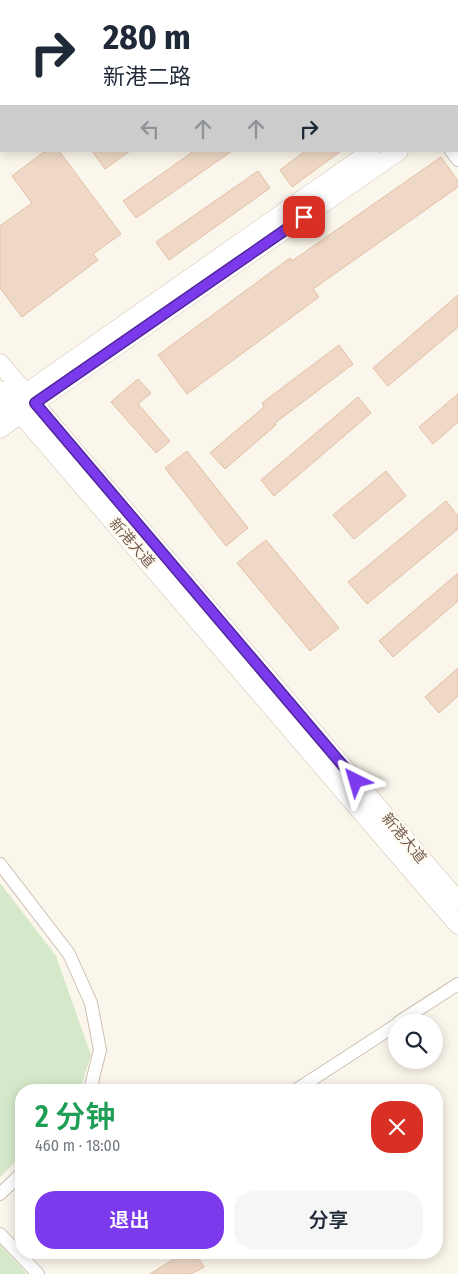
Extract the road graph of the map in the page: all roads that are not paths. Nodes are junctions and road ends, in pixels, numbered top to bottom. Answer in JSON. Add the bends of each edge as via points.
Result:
{"nodes":[{"id":1,"x":370,"y":152,"type":"edge"},
{"id":2,"x":398,"y":152,"type":"edge"},
{"id":3,"x":0,"y":363,"type":"edge"},
{"id":4,"x":31,"y":398,"type":"junction"},
{"id":5,"x":8,"y":405,"type":"edge"},
{"id":6,"x":0,"y":429,"type":"edge"},
{"id":7,"x":0,"y":864,"type":"edge"},
{"id":8,"x":458,"y":902,"type":"edge"},
{"id":9,"x":458,"y":925,"type":"edge"},
{"id":10,"x":458,"y":984,"type":"edge"},
{"id":11,"x":413,"y":1014,"type":"edge"},
{"id":12,"x":388,"y":1030,"type":"edge"},
{"id":13,"x":92,"y":1084,"type":"edge"},
{"id":14,"x":305,"y":1084,"type":"edge"},
{"id":15,"x":15,"y":1180,"type":"edge"},
{"id":16,"x":0,"y":1194,"type":"edge"},
{"id":17,"x":0,"y":1234,"type":"edge"},
{"id":18,"x":15,"y":1248,"type":"edge"},
{"id":19,"x":26,"y":1259,"type":"edge"},
{"id":20,"x":38,"y":1274,"type":"edge"}],
"edges":[{"from":1,"to":4,"type":"main road"},
{"from":2,"to":4,"type":"main road"},
{"from":3,"to":4,"type":"main road","name":"新港大道"},
{"from":4,"to":5,"type":"main road"},
{"from":4,"to":8,"type":"main road","name":"新港大道"},
{"from":5,"to":6,"type":"main road"},
{"from":5,"to":9,"type":"main road","name":"新港大道"},
{"from":7,"to":13,"type":"street","via":[[69,954],[91,1003],[100,1050]]},
{"from":10,"to":11,"type":"street"},
{"from":12,"to":14,"type":"street"},
{"from":15,"to":16,"type":"street"},
{"from":17,"to":18,"type":"street"},
{"from":19,"to":20,"type":"street"}]}
